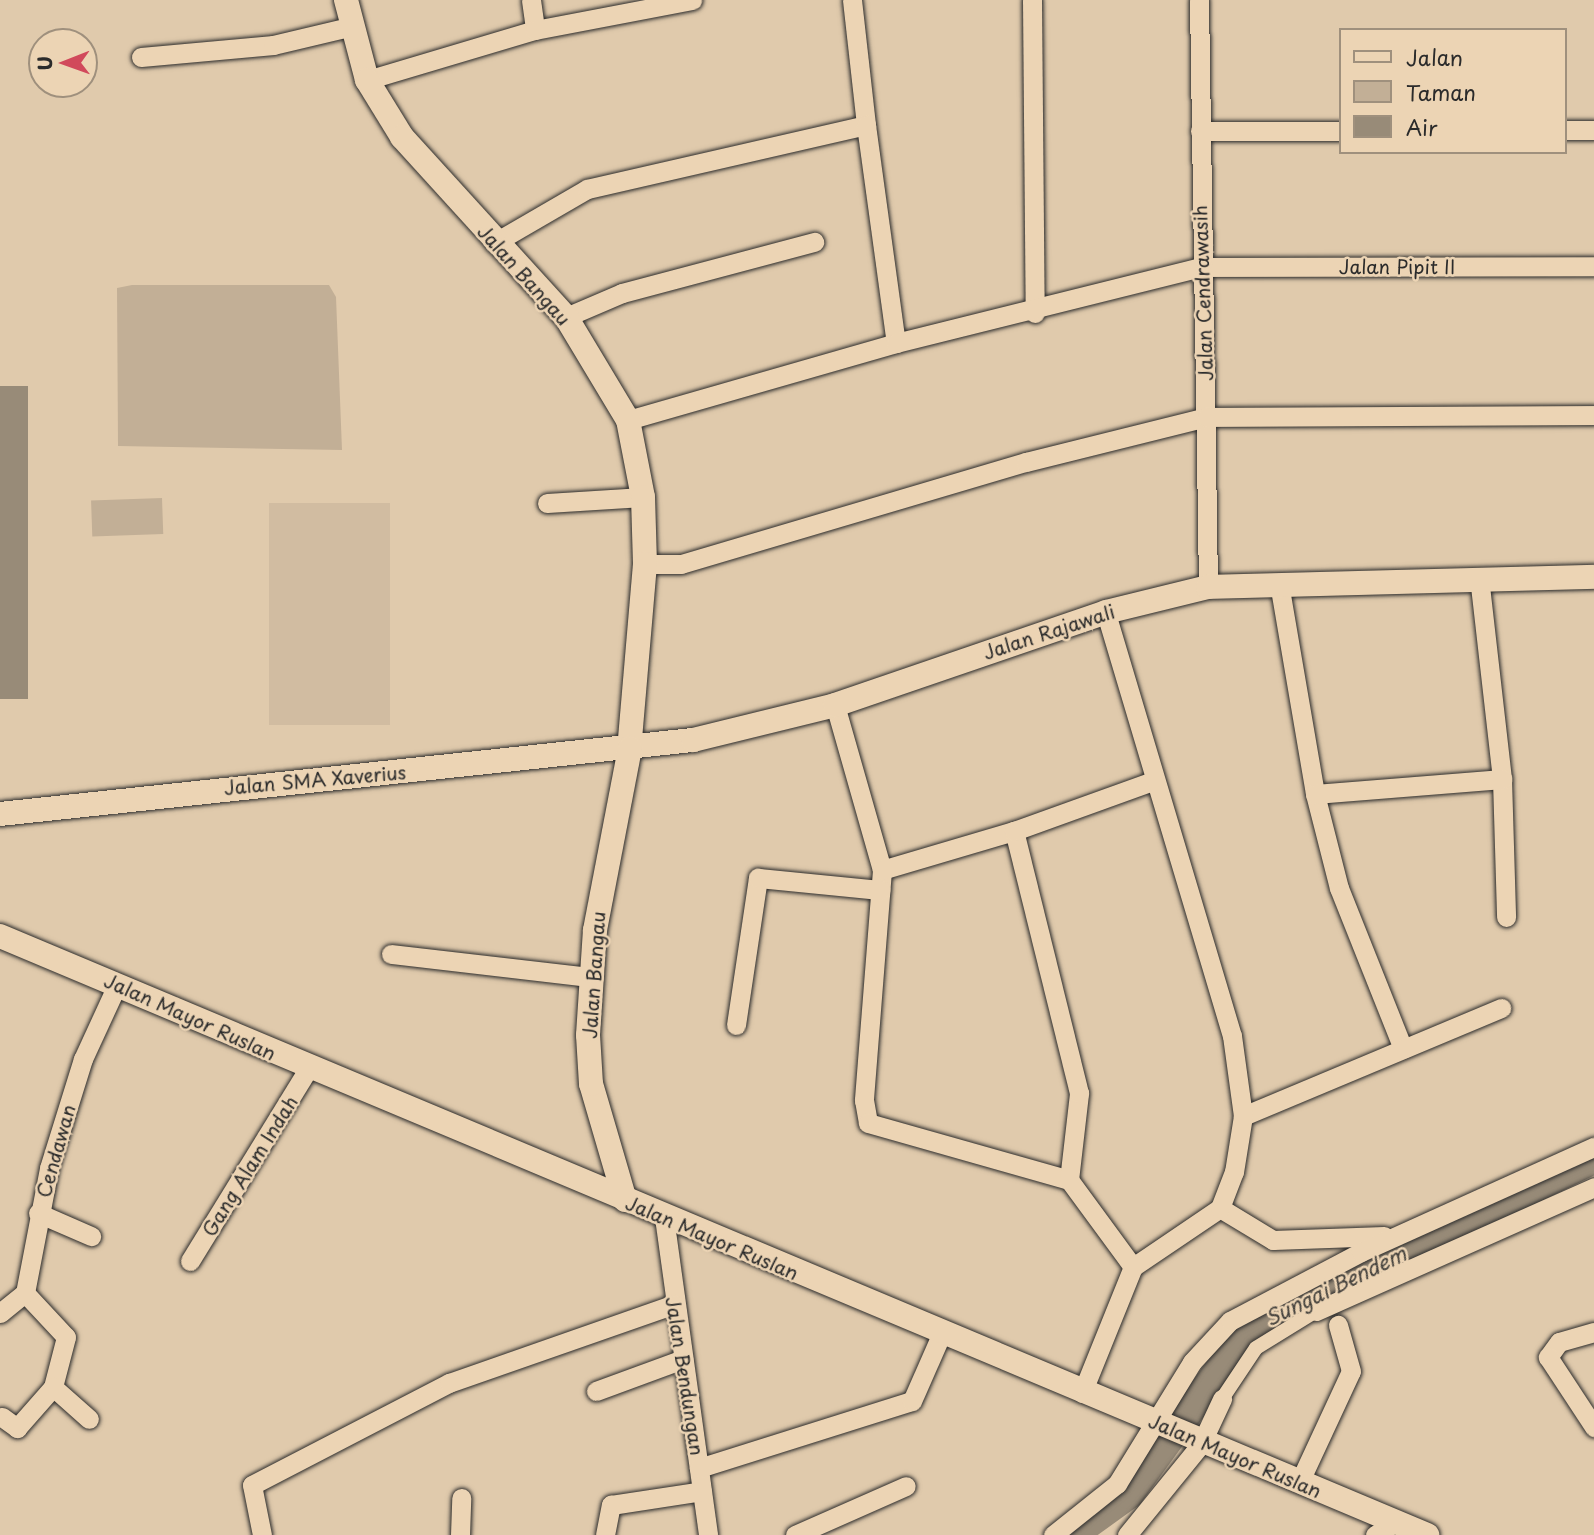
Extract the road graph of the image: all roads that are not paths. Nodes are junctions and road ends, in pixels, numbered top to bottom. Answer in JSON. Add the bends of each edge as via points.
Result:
{"nodes":[{"id":1,"x":346,"y":0,"type":"edge"},
{"id":2,"x":531,"y":0,"type":"edge"},
{"id":3,"x":692,"y":0,"type":"edge"},
{"id":4,"x":852,"y":0,"type":"edge"},
{"id":5,"x":1032,"y":0,"type":"edge"},
{"id":6,"x":1199,"y":0,"type":"edge"},
{"id":7,"x":349,"y":27,"type":"junction"},
{"id":8,"x":535,"y":30,"type":"junction"},
{"id":9,"x":141,"y":57,"type":"dead end"},
{"id":10,"x":367,"y":80,"type":"junction"},
{"id":11,"x":866,"y":125,"type":"junction"},
{"id":12,"x":1200,"y":131,"type":"junction"},
{"id":13,"x":1338,"y":131,"type":"edge"},
{"id":14,"x":1566,"y":131,"type":"edge"},
{"id":15,"x":1594,"y":131,"type":"edge"},
{"id":16,"x":814,"y":242,"type":"dead end"},
{"id":17,"x":494,"y":243,"type":"junction"},
{"id":18,"x":1594,"y":266,"type":"edge"},
{"id":19,"x":1200,"y":267,"type":"junction"},
{"id":20,"x":1035,"y":313,"type":"junction"},
{"id":21,"x":566,"y":317,"type":"junction"},
{"id":22,"x":896,"y":343,"type":"junction"},
{"id":23,"x":1594,"y":415,"type":"edge"},
{"id":24,"x":1207,"y":417,"type":"junction"},
{"id":25,"x":628,"y":420,"type":"junction"},
{"id":26,"x":643,"y":497,"type":"junction"},
{"id":27,"x":547,"y":503,"type":"dead end"},
{"id":28,"x":645,"y":564,"type":"junction"},
{"id":29,"x":1479,"y":577,"type":"junction"},
{"id":30,"x":1594,"y":577,"type":"edge"},
{"id":31,"x":1279,"y":583,"type":"junction"},
{"id":32,"x":1208,"y":587,"type":"junction"},
{"id":33,"x":1106,"y":612,"type":"junction"},
{"id":34,"x":835,"y":705,"type":"junction"},
{"id":35,"x":630,"y":744,"type":"junction"},
{"id":36,"x":1502,"y":779,"type":"junction"},
{"id":37,"x":1153,"y":781,"type":"junction"},
{"id":38,"x":1315,"y":794,"type":"junction"},
{"id":39,"x":0,"y":814,"type":"edge"},
{"id":40,"x":1014,"y":831,"type":"junction"},
{"id":41,"x":881,"y":880,"type":"junction"},
{"id":42,"x":1506,"y":917,"type":"dead end"},
{"id":43,"x":0,"y":936,"type":"edge"},
{"id":44,"x":391,"y":954,"type":"dead end"},
{"id":45,"x":591,"y":978,"type":"junction"},
{"id":46,"x":117,"y":985,"type":"junction"},
{"id":47,"x":1501,"y":1008,"type":"dead end"},
{"id":48,"x":736,"y":1025,"type":"dead end"},
{"id":49,"x":1403,"y":1049,"type":"junction"},
{"id":50,"x":308,"y":1069,"type":"junction"},
{"id":51,"x":1243,"y":1116,"type":"junction"},
{"id":52,"x":1594,"y":1147,"type":"edge"},
{"id":53,"x":1069,"y":1180,"type":"junction"},
{"id":54,"x":1594,"y":1188,"type":"edge"},
{"id":55,"x":625,"y":1200,"type":"junction"},
{"id":56,"x":1220,"y":1208,"type":"junction"},
{"id":57,"x":38,"y":1213,"type":"junction"},
{"id":58,"x":664,"y":1217,"type":"junction"},
{"id":59,"x":1398,"y":1235,"type":"junction"},
{"id":60,"x":91,"y":1236,"type":"dead end"},
{"id":61,"x":190,"y":1261,"type":"dead end"},
{"id":62,"x":1133,"y":1267,"type":"junction"},
{"id":63,"x":24,"y":1293,"type":"junction"},
{"id":64,"x":674,"y":1304,"type":"junction"},
{"id":65,"x":1316,"y":1311,"type":"joint"},
{"id":66,"x":0,"y":1313,"type":"edge"},
{"id":67,"x":1338,"y":1325,"type":"dead end"},
{"id":68,"x":1594,"y":1332,"type":"edge"},
{"id":69,"x":941,"y":1335,"type":"junction"},
{"id":70,"x":684,"y":1359,"type":"junction"},
{"id":71,"x":53,"y":1387,"type":"junction"},
{"id":72,"x":596,"y":1391,"type":"dead end"},
{"id":73,"x":1082,"y":1393,"type":"junction"},
{"id":74,"x":1222,"y":1399,"type":"joint"},
{"id":75,"x":2,"y":1417,"type":"edge"},
{"id":76,"x":89,"y":1419,"type":"dead end"},
{"id":77,"x":1156,"y":1424,"type":"junction"},
{"id":78,"x":1594,"y":1427,"type":"edge"},
{"id":79,"x":1199,"y":1443,"type":"junction"},
{"id":80,"x":699,"y":1468,"type":"junction"},
{"id":81,"x":1299,"y":1483,"type":"junction"},
{"id":82,"x":906,"y":1486,"type":"dead end"},
{"id":83,"x":702,"y":1491,"type":"junction"},
{"id":84,"x":461,"y":1498,"type":"dead end"},
{"id":85,"x":1396,"y":1522,"type":"junction"},
{"id":86,"x":262,"y":1535,"type":"edge"},
{"id":87,"x":460,"y":1535,"type":"edge"},
{"id":88,"x":605,"y":1535,"type":"edge"},
{"id":89,"x":708,"y":1535,"type":"edge"},
{"id":90,"x":795,"y":1535,"type":"edge"},
{"id":91,"x":1053,"y":1535,"type":"edge"},
{"id":92,"x":1127,"y":1535,"type":"edge"},
{"id":93,"x":1375,"y":1535,"type":"edge"},
{"id":94,"x":1427,"y":1535,"type":"edge"}],
"edges":[{"from":1,"to":7,"type":"street","name":"Jalan Bangau"},
{"from":2,"to":8,"type":"street"},
{"from":3,"to":8,"type":"street"},
{"from":4,"to":11,"type":"street"},
{"from":5,"to":20,"type":"street"},
{"from":6,"to":12,"type":"street","name":"Jalan Cendrawasih"},
{"from":7,"to":9,"type":"street","via":[[273,45]]},
{"from":7,"to":10,"type":"street","name":"Jalan Bangau"},
{"from":8,"to":10,"type":"street"},
{"from":10,"to":17,"type":"street","name":"Jalan Bangau","via":[[402,137]]},
{"from":11,"to":17,"type":"street","via":[[587,189]]},
{"from":11,"to":22,"type":"street"},
{"from":12,"to":13,"type":"street"},
{"from":12,"to":19,"type":"street","name":"Jalan Cendrawasih"},
{"from":14,"to":15,"type":"street"},
{"from":16,"to":21,"type":"street","via":[[622,293]]},
{"from":17,"to":21,"type":"street","name":"Jalan Bangau"},
{"from":18,"to":19,"type":"street","name":"Jalan Pipit II"},
{"from":19,"to":20,"type":"street","name":"Jalan Pipit II"},
{"from":19,"to":24,"type":"street","name":"Jalan Cendrawasih"},
{"from":20,"to":22,"type":"street","name":"Jalan Pipit II"},
{"from":21,"to":25,"type":"street","name":"Jalan Bangau"},
{"from":22,"to":25,"type":"street","name":"Jalan Pipit II"},
{"from":23,"to":24,"type":"street"},
{"from":24,"to":28,"type":"street","via":[[1026,462],[681,564]]},
{"from":24,"to":32,"type":"street","name":"Jalan Cendrawasih"},
{"from":25,"to":26,"type":"street","name":"Jalan Bangau"},
{"from":26,"to":27,"type":"street"},
{"from":26,"to":28,"type":"street","name":"Jalan Bangau"},
{"from":28,"to":35,"type":"street","name":"Jalan Bangau"},
{"from":29,"to":30,"type":"street","name":"Jalan Rajawali"},
{"from":29,"to":31,"type":"street","name":"Jalan Rajawali"},
{"from":29,"to":36,"type":"street"},
{"from":31,"to":32,"type":"street","name":"Jalan Rajawali"},
{"from":31,"to":38,"type":"street"},
{"from":32,"to":33,"type":"street","name":"Jalan Rajawali"},
{"from":33,"to":34,"type":"street","name":"Jalan Rajawali"},
{"from":33,"to":37,"type":"street"},
{"from":34,"to":35,"type":"street","name":"Jalan Rajawali","via":[[724,730]]},
{"from":34,"to":41,"type":"street"},
{"from":35,"to":39,"type":"street","name":"Jalan SMA Xaverius","via":[[605,751]]},
{"from":35,"to":45,"type":"street","name":"Jalan Bangau"},
{"from":36,"to":38,"type":"street"},
{"from":36,"to":42,"type":"street"},
{"from":37,"to":40,"type":"street"},
{"from":37,"to":51,"type":"street","via":[[1232,1036]]},
{"from":38,"to":49,"type":"street","via":[[1339,888]]},
{"from":40,"to":41,"type":"street"},
{"from":40,"to":53,"type":"street","via":[[1079,1093]]},
{"from":41,"to":48,"type":"street","via":[[758,878]]},
{"from":41,"to":53,"type":"street","via":[[864,1100],[868,1123]]},
{"from":43,"to":46,"type":"street","name":"Jalan Mayor Ruslan"},
{"from":44,"to":45,"type":"street"},
{"from":45,"to":55,"type":"street","name":"Jalan Bangau","via":[[591,1084]]},
{"from":46,"to":50,"type":"street","name":"Jalan Mayor Ruslan"},
{"from":46,"to":57,"type":"street","name":"Cendawan","via":[[83,1059]]},
{"from":47,"to":49,"type":"street"},
{"from":49,"to":51,"type":"street"},
{"from":50,"to":55,"type":"street","name":"Jalan Mayor Ruslan"},
{"from":50,"to":61,"type":"street","name":"Gang Alam Indah"},
{"from":51,"to":56,"type":"street","via":[[1234,1172]]},
{"from":52,"to":59,"type":"street"},
{"from":53,"to":62,"type":"street"},
{"from":54,"to":65,"type":"street"},
{"from":55,"to":58,"type":"street","name":"Jalan Mayor Ruslan"},
{"from":56,"to":59,"type":"street","via":[[1273,1240]]},
{"from":56,"to":62,"type":"street"},
{"from":57,"to":60,"type":"street"},
{"from":57,"to":63,"type":"street","name":"Cendawan"},
{"from":58,"to":64,"type":"street","name":"Jalan Bendungan"},
{"from":58,"to":69,"type":"street","name":"Jalan Mayor Ruslan"},
{"from":59,"to":77,"type":"street","via":[[1230,1321],[1192,1362]]},
{"from":62,"to":73,"type":"street"},
{"from":63,"to":66,"type":"street"},
{"from":63,"to":71,"type":"street","via":[[66,1337]]},
{"from":64,"to":70,"type":"street","name":"Jalan Bendungan"},
{"from":64,"to":86,"type":"street","via":[[449,1383],[252,1485]]},
{"from":65,"to":74,"type":"street","via":[[1256,1348]]},
{"from":67,"to":81,"type":"street","via":[[1351,1371]]},
{"from":68,"to":78,"type":"street","via":[[1559,1342],[1548,1357]]},
{"from":69,"to":73,"type":"street","name":"Jalan Mayor Ruslan"},
{"from":69,"to":80,"type":"street","via":[[912,1401]]},
{"from":70,"to":72,"type":"street"},
{"from":70,"to":80,"type":"street","name":"Jalan Bendungan"},
{"from":71,"to":75,"type":"street","via":[[17,1428]]},
{"from":71,"to":76,"type":"street"},
{"from":73,"to":77,"type":"street","name":"Jalan Mayor Ruslan"},
{"from":74,"to":79,"type":"street"},
{"from":77,"to":79,"type":"street","name":"Jalan Mayor Ruslan"},
{"from":77,"to":91,"type":"street","via":[[1117,1484]]},
{"from":79,"to":81,"type":"street","name":"Jalan Mayor Ruslan"},
{"from":79,"to":92,"type":"street"},
{"from":80,"to":83,"type":"street","name":"Jalan Bendungan"},
{"from":81,"to":85,"type":"street","name":"Jalan Mayor Ruslan"},
{"from":82,"to":90,"type":"street"},
{"from":83,"to":88,"type":"street","via":[[611,1505]]},
{"from":83,"to":89,"type":"street","name":"Jalan Bendungan"},
{"from":84,"to":87,"type":"street"},
{"from":85,"to":93,"type":"street"},
{"from":85,"to":94,"type":"street","name":"Jalan Mayor Ruslan"}]}
